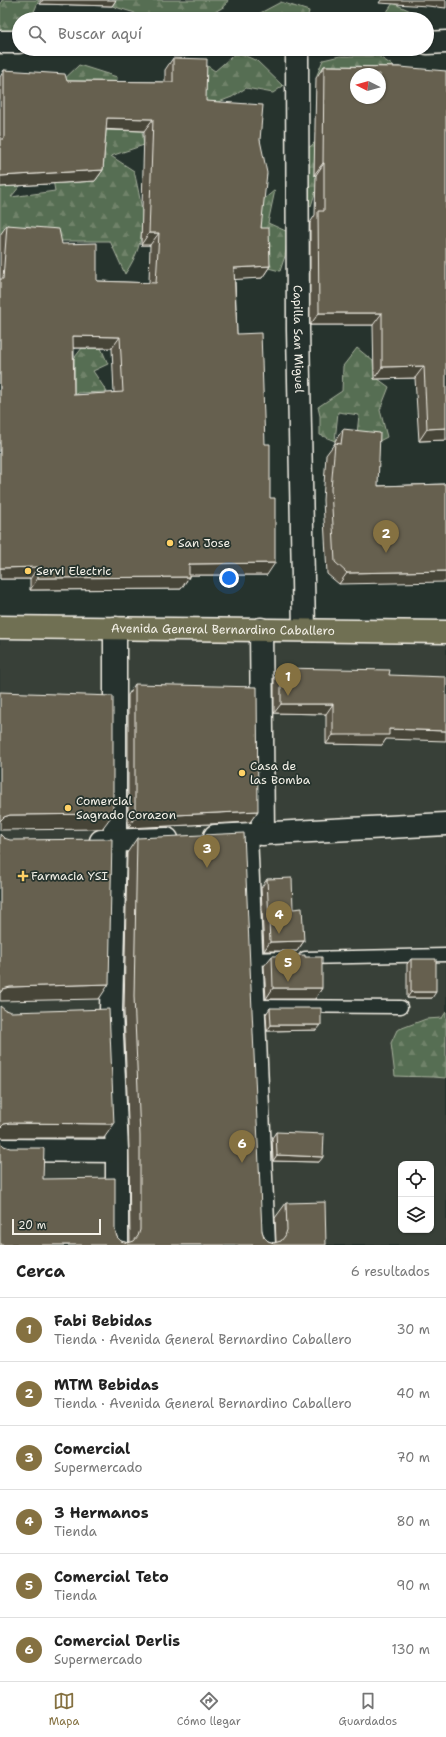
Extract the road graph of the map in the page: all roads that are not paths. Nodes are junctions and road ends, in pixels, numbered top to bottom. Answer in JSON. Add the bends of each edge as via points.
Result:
{"nodes":[{"id":1,"x":0,"y":42,"type":"edge"},
{"id":2,"x":12,"y":42,"type":"edge"},
{"id":3,"x":446,"y":42,"type":"edge"},
{"id":4,"x":434,"y":43,"type":"edge"},
{"id":5,"x":297,"y":56,"type":"edge"},
{"id":6,"x":0,"y":627,"type":"edge"},
{"id":7,"x":115,"y":628,"type":"junction"},
{"id":8,"x":261,"y":629,"type":"junction"},
{"id":9,"x":304,"y":629,"type":"junction"},
{"id":10,"x":446,"y":632,"type":"edge"},
{"id":11,"x":446,"y":824,"type":"edge"},
{"id":12,"x":255,"y":834,"type":"junction"},
{"id":13,"x":85,"y":841,"type":"edge"},
{"id":14,"x":116,"y":841,"type":"junction"},
{"id":15,"x":446,"y":955,"type":"edge"},
{"id":16,"x":252,"y":959,"type":"junction"},
{"id":17,"x":254,"y":1006,"type":"junction"},
{"id":18,"x":401,"y":1007,"type":"dead end"},
{"id":19,"x":111,"y":1011,"type":"junction"},
{"id":20,"x":87,"y":1012,"type":"edge"},
{"id":21,"x":0,"y":1150,"type":"edge"},
{"id":22,"x":117,"y":1151,"type":"junction"},
{"id":23,"x":117,"y":1245,"type":"edge"},
{"id":24,"x":264,"y":1245,"type":"edge"}],
"edges":[{"from":1,"to":2,"type":"street"},
{"from":3,"to":4,"type":"street"},
{"from":5,"to":9,"type":"street","name":"Capilla San Miguel","via":[[298,330]]},
{"from":6,"to":7,"type":"main road","name":"Avenida General Bernardino Caballero"},
{"from":7,"to":8,"type":"main road","name":"Avenida General Bernardino Caballero"},
{"from":7,"to":14,"type":"street"},
{"from":8,"to":9,"type":"main road","name":"Avenida General Bernardino Caballero"},
{"from":8,"to":12,"type":"street"},
{"from":9,"to":10,"type":"main road","name":"Avenida General Bernardino Caballero"},
{"from":11,"to":12,"type":"street"},
{"from":12,"to":14,"type":"street"},
{"from":12,"to":16,"type":"street"},
{"from":13,"to":14,"type":"street"},
{"from":14,"to":19,"type":"street"},
{"from":15,"to":16,"type":"lane"},
{"from":16,"to":17,"type":"street"},
{"from":17,"to":18,"type":"lane"},
{"from":17,"to":24,"type":"street"},
{"from":19,"to":20,"type":"street"},
{"from":19,"to":22,"type":"street"},
{"from":21,"to":22,"type":"street"},
{"from":22,"to":23,"type":"street"}]}
